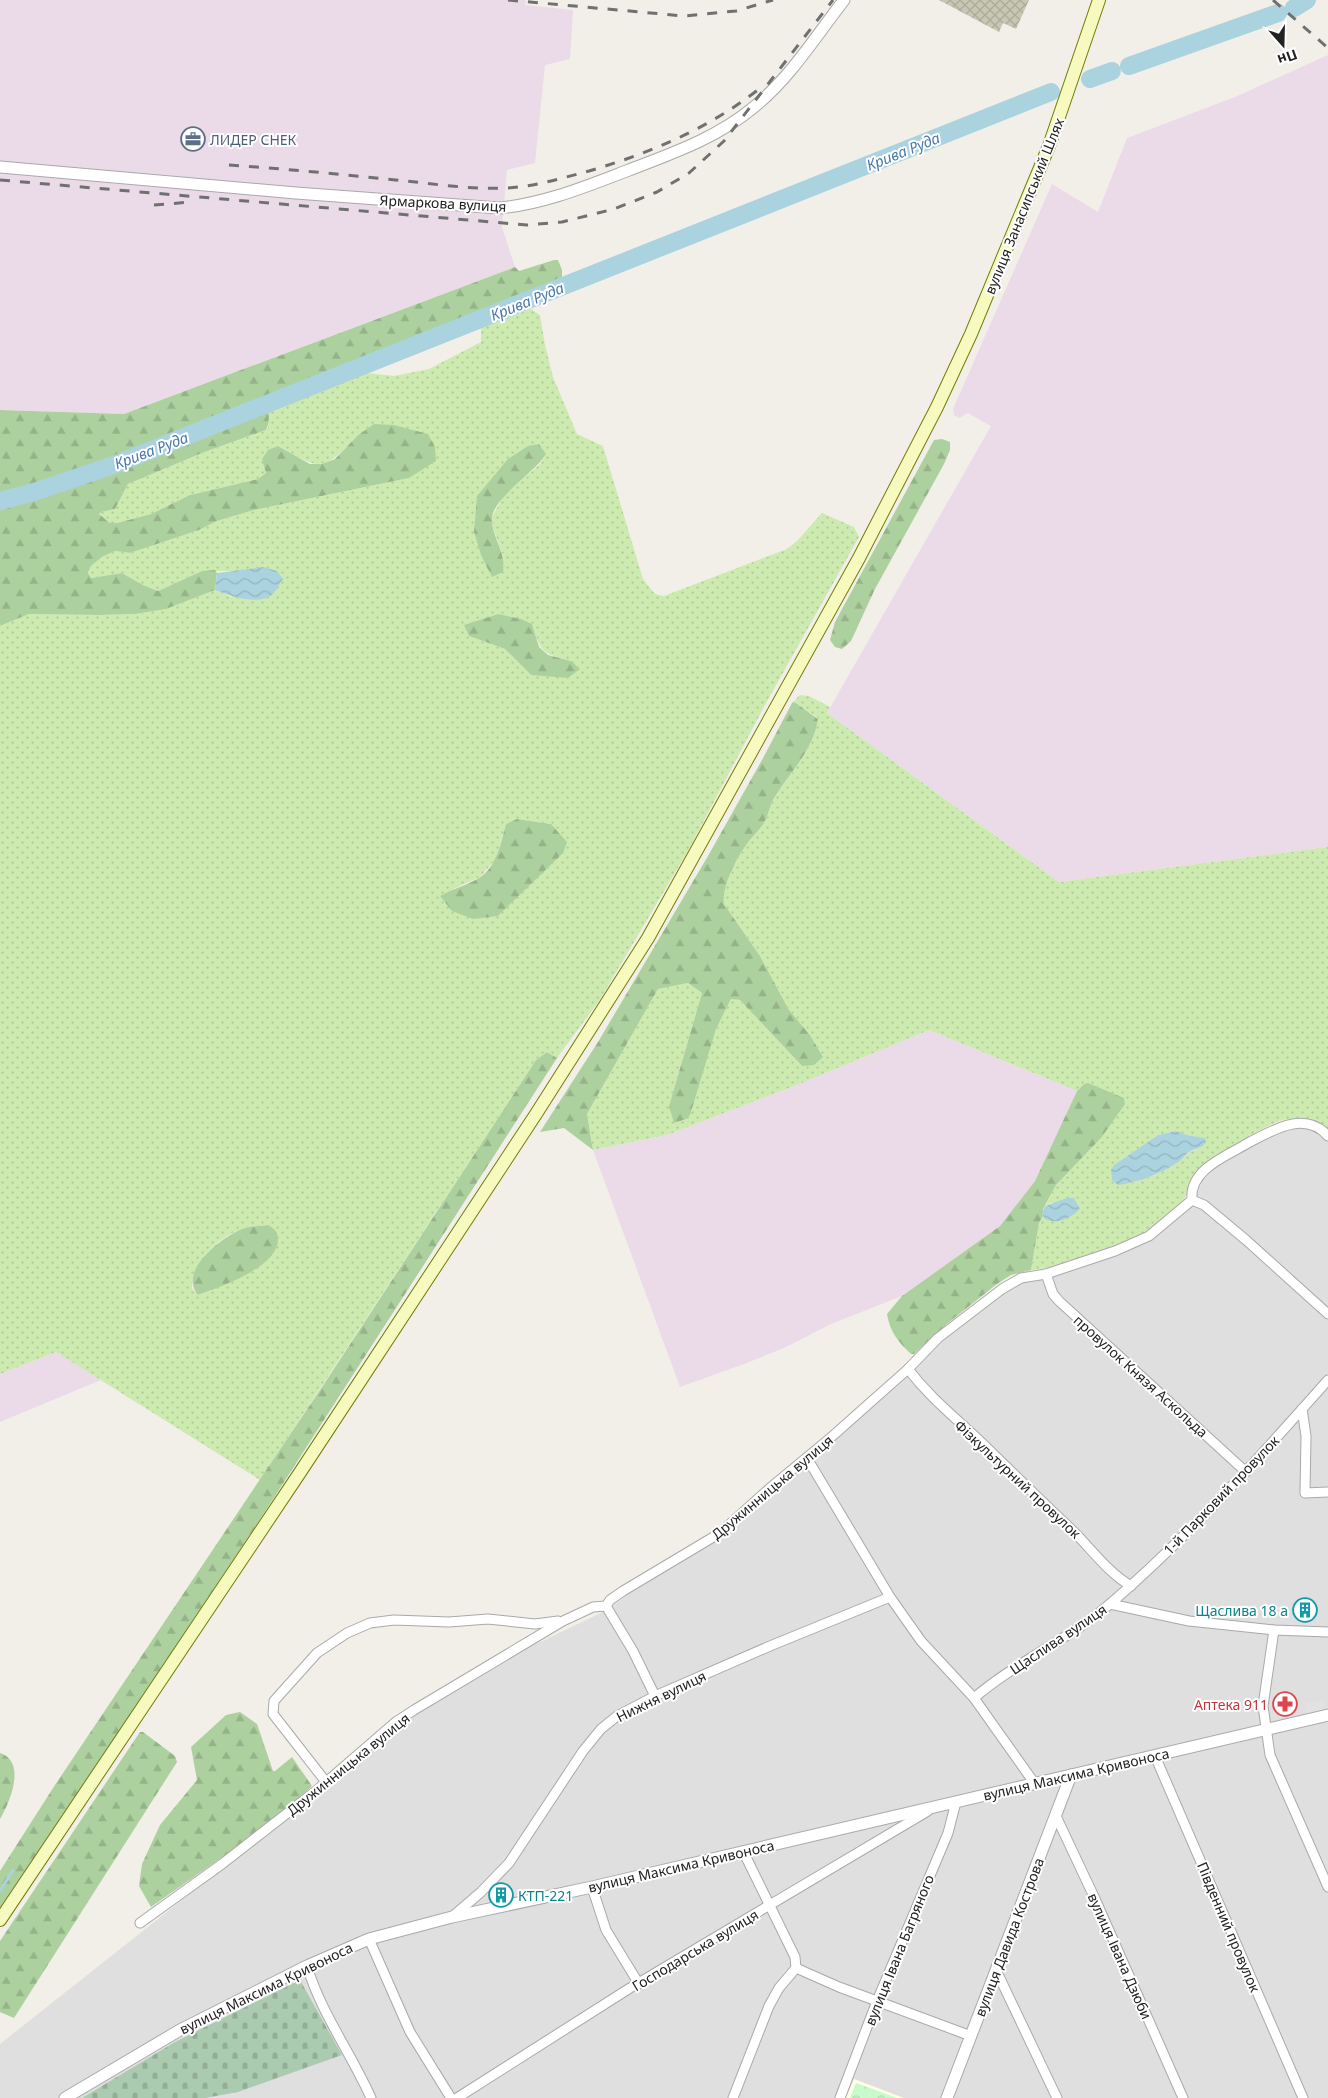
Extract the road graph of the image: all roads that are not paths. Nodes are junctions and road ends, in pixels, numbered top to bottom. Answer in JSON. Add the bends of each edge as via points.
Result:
{"nodes":[{"id":1,"x":844,"y":0,"type":"edge"},
{"id":2,"x":1098,"y":0,"type":"edge"},
{"id":3,"x":0,"y":167,"type":"edge"},
{"id":4,"x":1328,"y":1136,"type":"edge"},
{"id":5,"x":1192,"y":1200,"type":"junction"},
{"id":6,"x":1046,"y":1274,"type":"junction"},
{"id":7,"x":1328,"y":1314,"type":"edge"},
{"id":8,"x":908,"y":1369,"type":"junction"},
{"id":9,"x":1328,"y":1380,"type":"edge"},
{"id":10,"x":1302,"y":1409,"type":"junction"},
{"id":11,"x":807,"y":1458,"type":"junction"},
{"id":12,"x":1246,"y":1472,"type":"junction"},
{"id":13,"x":1328,"y":1492,"type":"edge"},
{"id":14,"x":1131,"y":1586,"type":"junction"},
{"id":15,"x":890,"y":1597,"type":"junction"},
{"id":16,"x":1110,"y":1604,"type":"junction"},
{"id":17,"x":606,"y":1606,"type":"junction"},
{"id":18,"x":563,"y":1621,"type":"junction"},
{"id":19,"x":1274,"y":1630,"type":"junction"},
{"id":20,"x":1328,"y":1632,"type":"edge"},
{"id":21,"x":655,"y":1696,"type":"junction"},
{"id":22,"x":974,"y":1698,"type":"junction"},
{"id":23,"x":1328,"y":1715,"type":"edge"},
{"id":24,"x":1266,"y":1730,"type":"junction"},
{"id":25,"x":1155,"y":1756,"type":"junction"},
{"id":26,"x":1071,"y":1776,"type":"junction"},
{"id":27,"x":326,"y":1782,"type":"junction"},
{"id":28,"x":1035,"y":1784,"type":"junction"},
{"id":29,"x":956,"y":1802,"type":"junction"},
{"id":30,"x":936,"y":1806,"type":"junction"},
{"id":31,"x":1056,"y":1816,"type":"junction"},
{"id":32,"x":744,"y":1851,"type":"junction"},
{"id":33,"x":592,"y":1887,"type":"junction"},
{"id":34,"x":1328,"y":1887,"type":"edge"},
{"id":35,"x":769,"y":1906,"type":"junction"},
{"id":36,"x":452,"y":1917,"type":"junction"},
{"id":37,"x":0,"y":1920,"type":"edge"},
{"id":38,"x":140,"y":1923,"type":"dead end"},
{"id":39,"x":369,"y":1939,"type":"junction"},
{"id":40,"x":307,"y":1966,"type":"junction"},
{"id":41,"x":796,"y":1968,"type":"junction"},
{"id":42,"x":996,"y":1970,"type":"junction"},
{"id":43,"x":639,"y":1984,"type":"junction"},
{"id":44,"x":877,"y":2001,"type":"junction"},
{"id":45,"x":971,"y":2036,"type":"junction"},
{"id":46,"x":65,"y":2098,"type":"edge"},
{"id":47,"x":371,"y":2098,"type":"edge"},
{"id":48,"x":451,"y":2098,"type":"edge"},
{"id":49,"x":457,"y":2098,"type":"edge"},
{"id":50,"x":733,"y":2098,"type":"edge"},
{"id":51,"x":840,"y":2098,"type":"edge"},
{"id":52,"x":946,"y":2098,"type":"edge"},
{"id":53,"x":1057,"y":2098,"type":"edge"},
{"id":54,"x":1183,"y":2098,"type":"edge"},
{"id":55,"x":1304,"y":2098,"type":"edge"}],
"edges":[{"from":1,"to":3,"type":"street","name":"Ярмаркова вулиця","via":[[773,91],[736,121],[690,146],[524,206],[499,208],[296,193]]},
{"from":2,"to":37,"type":"main road","name":"вулиця Занасипський Шлях","via":[[1049,146],[937,407],[859,558],[642,946],[536,1114],[299,1474]]},
{"from":4,"to":5,"type":"street","name":"Дружинницька вулиця","via":[[1321,1128],[1294,1123],[1268,1132],[1212,1164],[1193,1186]]},
{"from":5,"to":6,"type":"street","name":"Дружинницька вулиця","via":[[1149,1236],[1116,1251]]},
{"from":5,"to":7,"type":"street","via":[[1204,1205],[1246,1240]]},
{"from":6,"to":8,"type":"street","name":"Дружинницька вулиця","via":[[1021,1278],[1002,1289],[938,1338]]},
{"from":6,"to":12,"type":"street","name":"провулок Князя Аскольда","via":[[1050,1289],[1059,1301]]},
{"from":8,"to":11,"type":"street","name":"Дружинницька вулиця"},
{"from":8,"to":14,"type":"street","name":"Фізкультурний провулок","via":[[937,1404],[982,1443],[1114,1574]]},
{"from":9,"to":10,"type":"street","name":"1-й Парковий провулок"},
{"from":10,"to":12,"type":"street","name":"1-й Парковий провулок"},
{"from":10,"to":13,"type":"street","via":[[1306,1436],[1306,1493]]},
{"from":11,"to":15,"type":"street"},
{"from":11,"to":17,"type":"street","name":"Дружинницька вулиця","via":[[720,1533],[623,1591]]},
{"from":12,"to":14,"type":"street","name":"1-й Парковий провулок"},
{"from":14,"to":16,"type":"street","name":"1-й Парковий провулок"},
{"from":15,"to":21,"type":"street","name":"Нижня вулиця"},
{"from":15,"to":22,"type":"street","via":[[921,1641]]},
{"from":16,"to":19,"type":"street","name":"Щаслива вулиця","via":[[1189,1621]]},
{"from":16,"to":22,"type":"street","name":"Щаслива вулиця"},
{"from":17,"to":18,"type":"street","name":"Дружинницька вулиця","via":[[593,1607]]},
{"from":17,"to":21,"type":"street"},
{"from":18,"to":27,"type":"street","name":"Дружинницька вулиця","via":[[397,1721]]},
{"from":18,"to":27,"type":"street","via":[[535,1624],[488,1619],[370,1623],[347,1633],[317,1653],[272,1707],[273,1714]]},
{"from":19,"to":20,"type":"street","name":"Щаслива вулиця"},
{"from":19,"to":24,"type":"street","via":[[1263,1706]]},
{"from":21,"to":36,"type":"street","name":"Нижня вулиця","via":[[617,1716],[601,1729],[509,1863]]},
{"from":22,"to":28,"type":"street"},
{"from":23,"to":24,"type":"street","name":"вулиця Максима Кривоноса"},
{"from":24,"to":25,"type":"street","name":"вулиця Максима Кривоноса"},
{"from":24,"to":34,"type":"street","via":[[1270,1755]]},
{"from":25,"to":26,"type":"street","name":"вулиця Максима Кривоноса"},
{"from":25,"to":55,"type":"street","name":"Південний провулок"},
{"from":26,"to":28,"type":"street","name":"вулиця Максима Кривоноса"},
{"from":26,"to":31,"type":"street","name":"вулиця Давида Кострова"},
{"from":27,"to":38,"type":"street","name":"Дружинницька вулиця","via":[[222,1864]]},
{"from":28,"to":29,"type":"street","name":"вулиця Максима Кривоноса"},
{"from":29,"to":30,"type":"street","name":"вулиця Максима Кривоноса"},
{"from":29,"to":44,"type":"street","name":"вулиця Івана Багряного","via":[[948,1833]]},
{"from":30,"to":32,"type":"street","name":"вулиця Максима Кривоноса"},
{"from":30,"to":35,"type":"street","name":"Господарська вулиця"},
{"from":31,"to":42,"type":"street","name":"вулиця Давида Кострова"},
{"from":31,"to":54,"type":"street","name":"вулиця Івана Дзюби"},
{"from":32,"to":33,"type":"street","name":"вулиця Максима Кривоноса"},
{"from":32,"to":35,"type":"street"},
{"from":33,"to":36,"type":"street","name":"вулиця Максима Кривоноса"},
{"from":33,"to":43,"type":"street","via":[[606,1930]]},
{"from":35,"to":41,"type":"street","via":[[795,1957]]},
{"from":35,"to":43,"type":"street","name":"Господарська вулиця"},
{"from":36,"to":39,"type":"street","name":"вулиця Максима Кривоноса"},
{"from":39,"to":40,"type":"street","name":"вулиця Максима Кривоноса"},
{"from":39,"to":48,"type":"street","via":[[410,2032]]},
{"from":40,"to":46,"type":"street","name":"вулиця Максима Кривоноса","via":[[180,2030]]},
{"from":40,"to":47,"type":"street","via":[[330,2022],[361,2074]]},
{"from":41,"to":44,"type":"street"},
{"from":41,"to":50,"type":"street","via":[[769,2006]]},
{"from":42,"to":45,"type":"street","name":"вулиця Давида Кострова"},
{"from":42,"to":53,"type":"street"},
{"from":43,"to":49,"type":"street","name":"Господарська вулиця"},
{"from":44,"to":45,"type":"street"},
{"from":44,"to":51,"type":"street","name":"вулиця Івана Багряного"},
{"from":45,"to":52,"type":"street","name":"вулиця Давида Кострова"}]}
